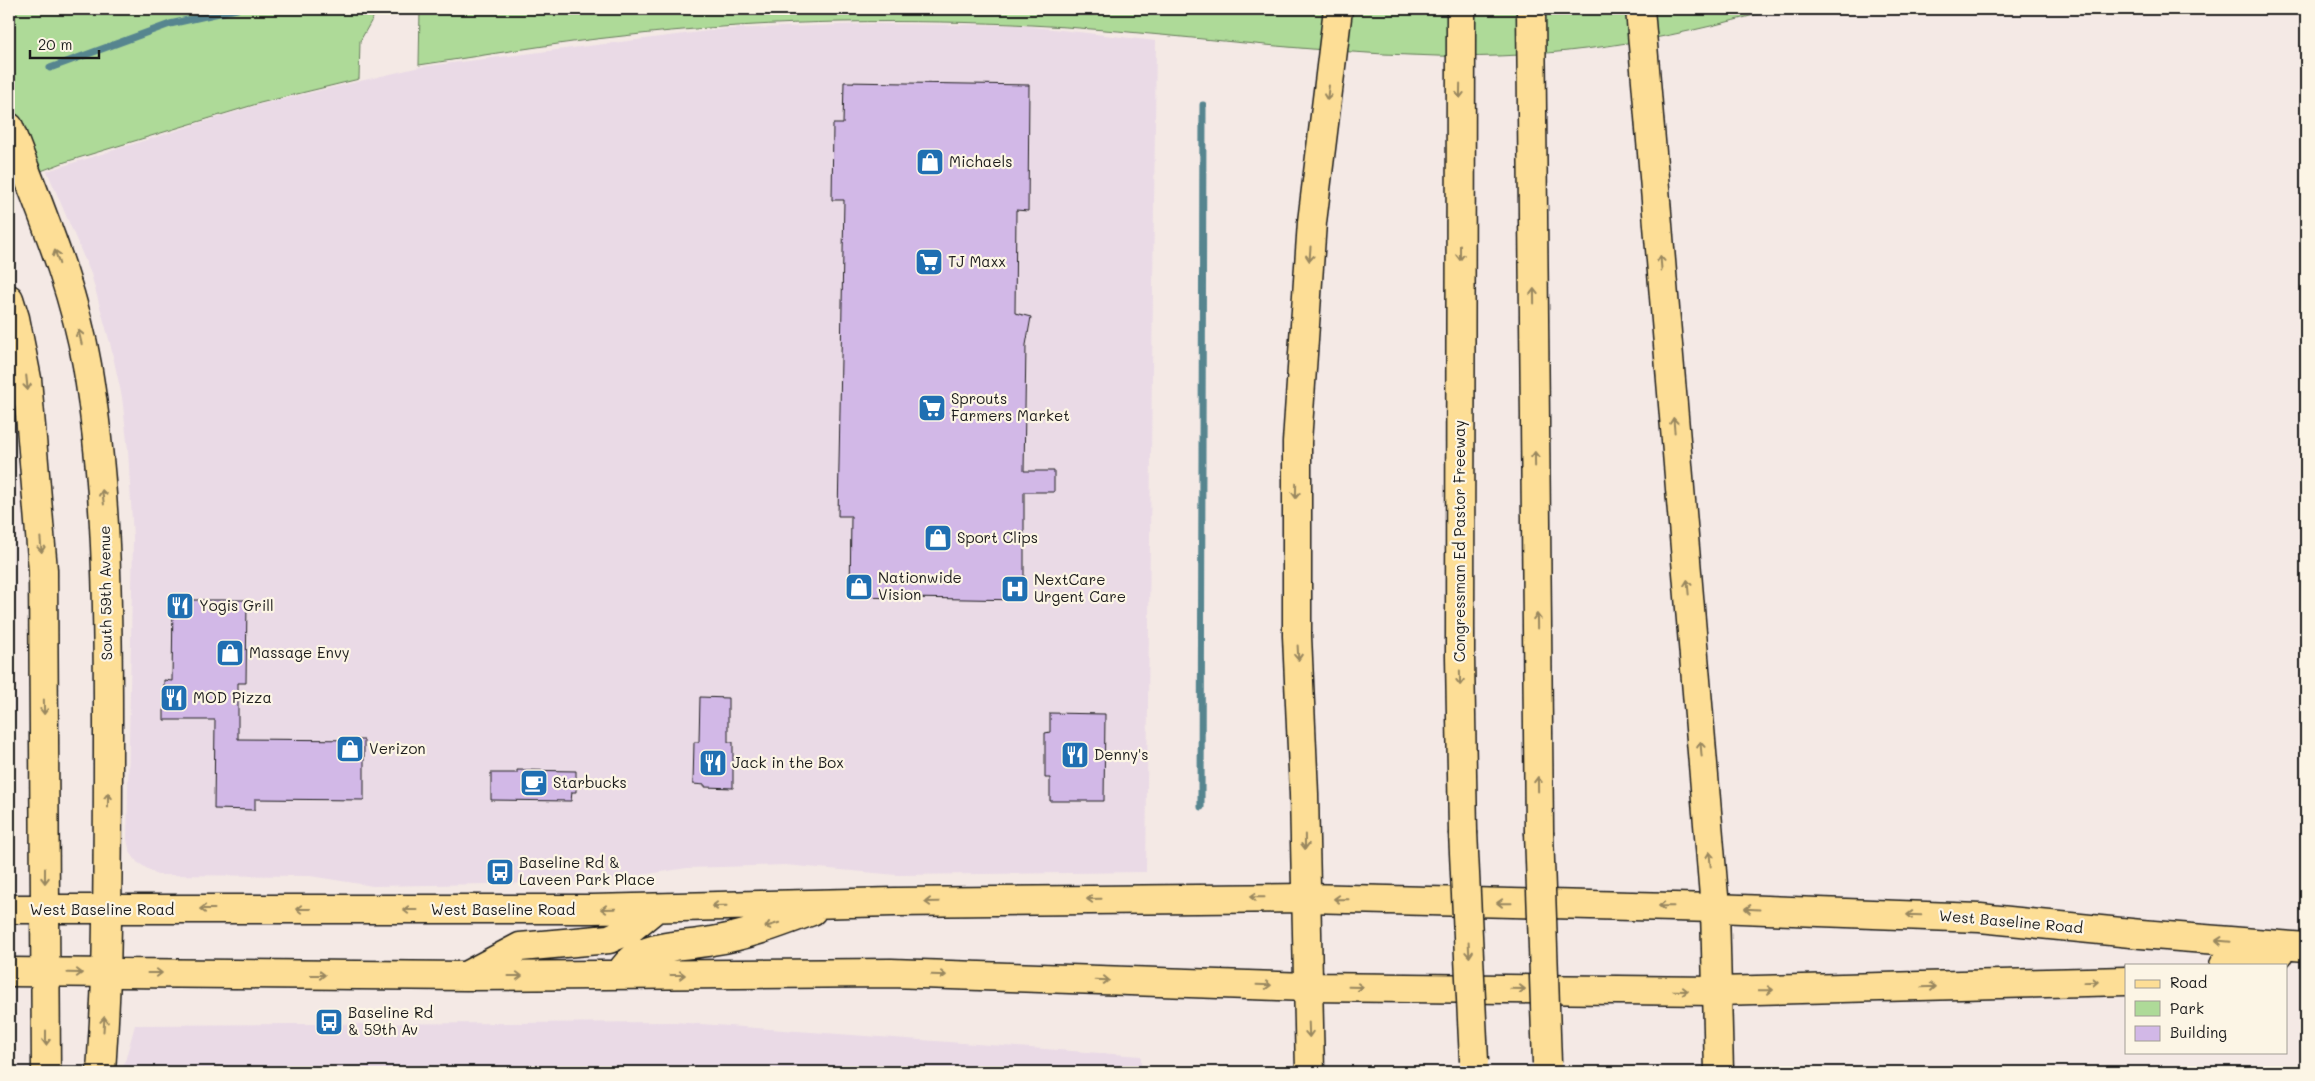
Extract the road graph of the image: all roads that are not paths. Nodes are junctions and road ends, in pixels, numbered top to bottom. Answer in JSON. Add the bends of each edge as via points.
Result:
{"nodes":[{"id":1,"x":1338,"y":9,"type":"edge"},
{"id":2,"x":1461,"y":9,"type":"edge"},
{"id":3,"x":1531,"y":9,"type":"edge"},
{"id":4,"x":1640,"y":9,"type":"edge"},
{"id":5,"x":9,"y":128,"type":"edge"},
{"id":6,"x":9,"y":299,"type":"edge"},
{"id":7,"x":1306,"y":898,"type":"junction"},
{"id":8,"x":834,"y":903,"type":"junction"},
{"id":9,"x":656,"y":908,"type":"junction"},
{"id":10,"x":1715,"y":908,"type":"junction"},
{"id":11,"x":9,"y":910,"type":"edge"},
{"id":12,"x":46,"y":910,"type":"junction"},
{"id":13,"x":106,"y":910,"type":"junction"},
{"id":14,"x":2306,"y":948,"type":"edge"},
{"id":15,"x":2229,"y":964,"type":"edge"},
{"id":16,"x":9,"y":972,"type":"edge"},
{"id":17,"x":46,"y":972,"type":"junction"},
{"id":18,"x":106,"y":973,"type":"junction"},
{"id":19,"x":619,"y":975,"type":"junction"},
{"id":20,"x":466,"y":976,"type":"junction"},
{"id":21,"x":2125,"y":981,"type":"edge"},
{"id":22,"x":1307,"y":987,"type":"junction"},
{"id":23,"x":1718,"y":991,"type":"junction"},
{"id":24,"x":1474,"y":1067,"type":"edge"},
{"id":25,"x":1548,"y":1068,"type":"edge"},
{"id":26,"x":46,"y":1072,"type":"edge"},
{"id":27,"x":101,"y":1072,"type":"edge"},
{"id":28,"x":1310,"y":1072,"type":"edge"},
{"id":29,"x":1719,"y":1072,"type":"edge"}],
"edges":[{"from":1,"to":7,"type":"main road","one_way":true,"via":[[1312,222],[1297,442],[1297,636]]},
{"from":2,"to":24,"type":"main road","name":"Congressman Ed Pastor Freeway","one_way":true,"bridge":true,"via":[[1460,657],[1463,832]]},
{"from":25,"to":3,"type":"main road","one_way":true,"bridge":true,"via":[[1539,832]]},
{"from":10,"to":4,"type":"main road","one_way":true},
{"from":13,"to":5,"type":"main road","name":"South 59th Avenue","one_way":true,"via":[[108,598],[105,516],[88,374],[72,303]]},
{"from":6,"to":12,"type":"main road","one_way":true,"via":[[27,379],[43,570]]},
{"from":7,"to":8,"type":"main road","name":"West Baseline Road","one_way":true},
{"from":10,"to":7,"type":"main road","name":"West Baseline Road","one_way":true},
{"from":7,"to":22,"type":"main road"},
{"from":8,"to":9,"type":"main road","name":"West Baseline Road","one_way":true},
{"from":8,"to":19,"type":"main road","one_way":true,"via":[[771,926],[714,941],[658,948],[627,963]]},
{"from":9,"to":13,"type":"main road","name":"West Baseline Road","one_way":true},
{"from":9,"to":20,"type":"main road","via":[[621,935],[609,939],[520,947]]},
{"from":14,"to":10,"type":"main road","name":"West Baseline Road","one_way":true,"via":[[1980,918]]},
{"from":10,"to":23,"type":"main road"},
{"from":11,"to":12,"type":"main road","name":"West Baseline Road"},
{"from":12,"to":13,"type":"main road","name":"West Baseline Road"},
{"from":12,"to":17,"type":"main road"},
{"from":13,"to":18,"type":"main road","name":"South 59th Avenue"},
{"from":14,"to":15,"type":"main road","name":"West Baseline Road"},
{"from":16,"to":17,"type":"main road"},
{"from":17,"to":18,"type":"main road","one_way":true},
{"from":17,"to":26,"type":"main road","one_way":true},
{"from":18,"to":20,"type":"main road","one_way":true},
{"from":27,"to":18,"type":"main road","name":"South 59th Avenue","one_way":true},
{"from":20,"to":19,"type":"main road","one_way":true},
{"from":19,"to":22,"type":"main road","one_way":true,"via":[[890,973]]},
{"from":23,"to":21,"type":"main road","one_way":true},
{"from":22,"to":23,"type":"main road","one_way":true},
{"from":22,"to":28,"type":"main road","one_way":true},
{"from":23,"to":29,"type":"main road"}]}
